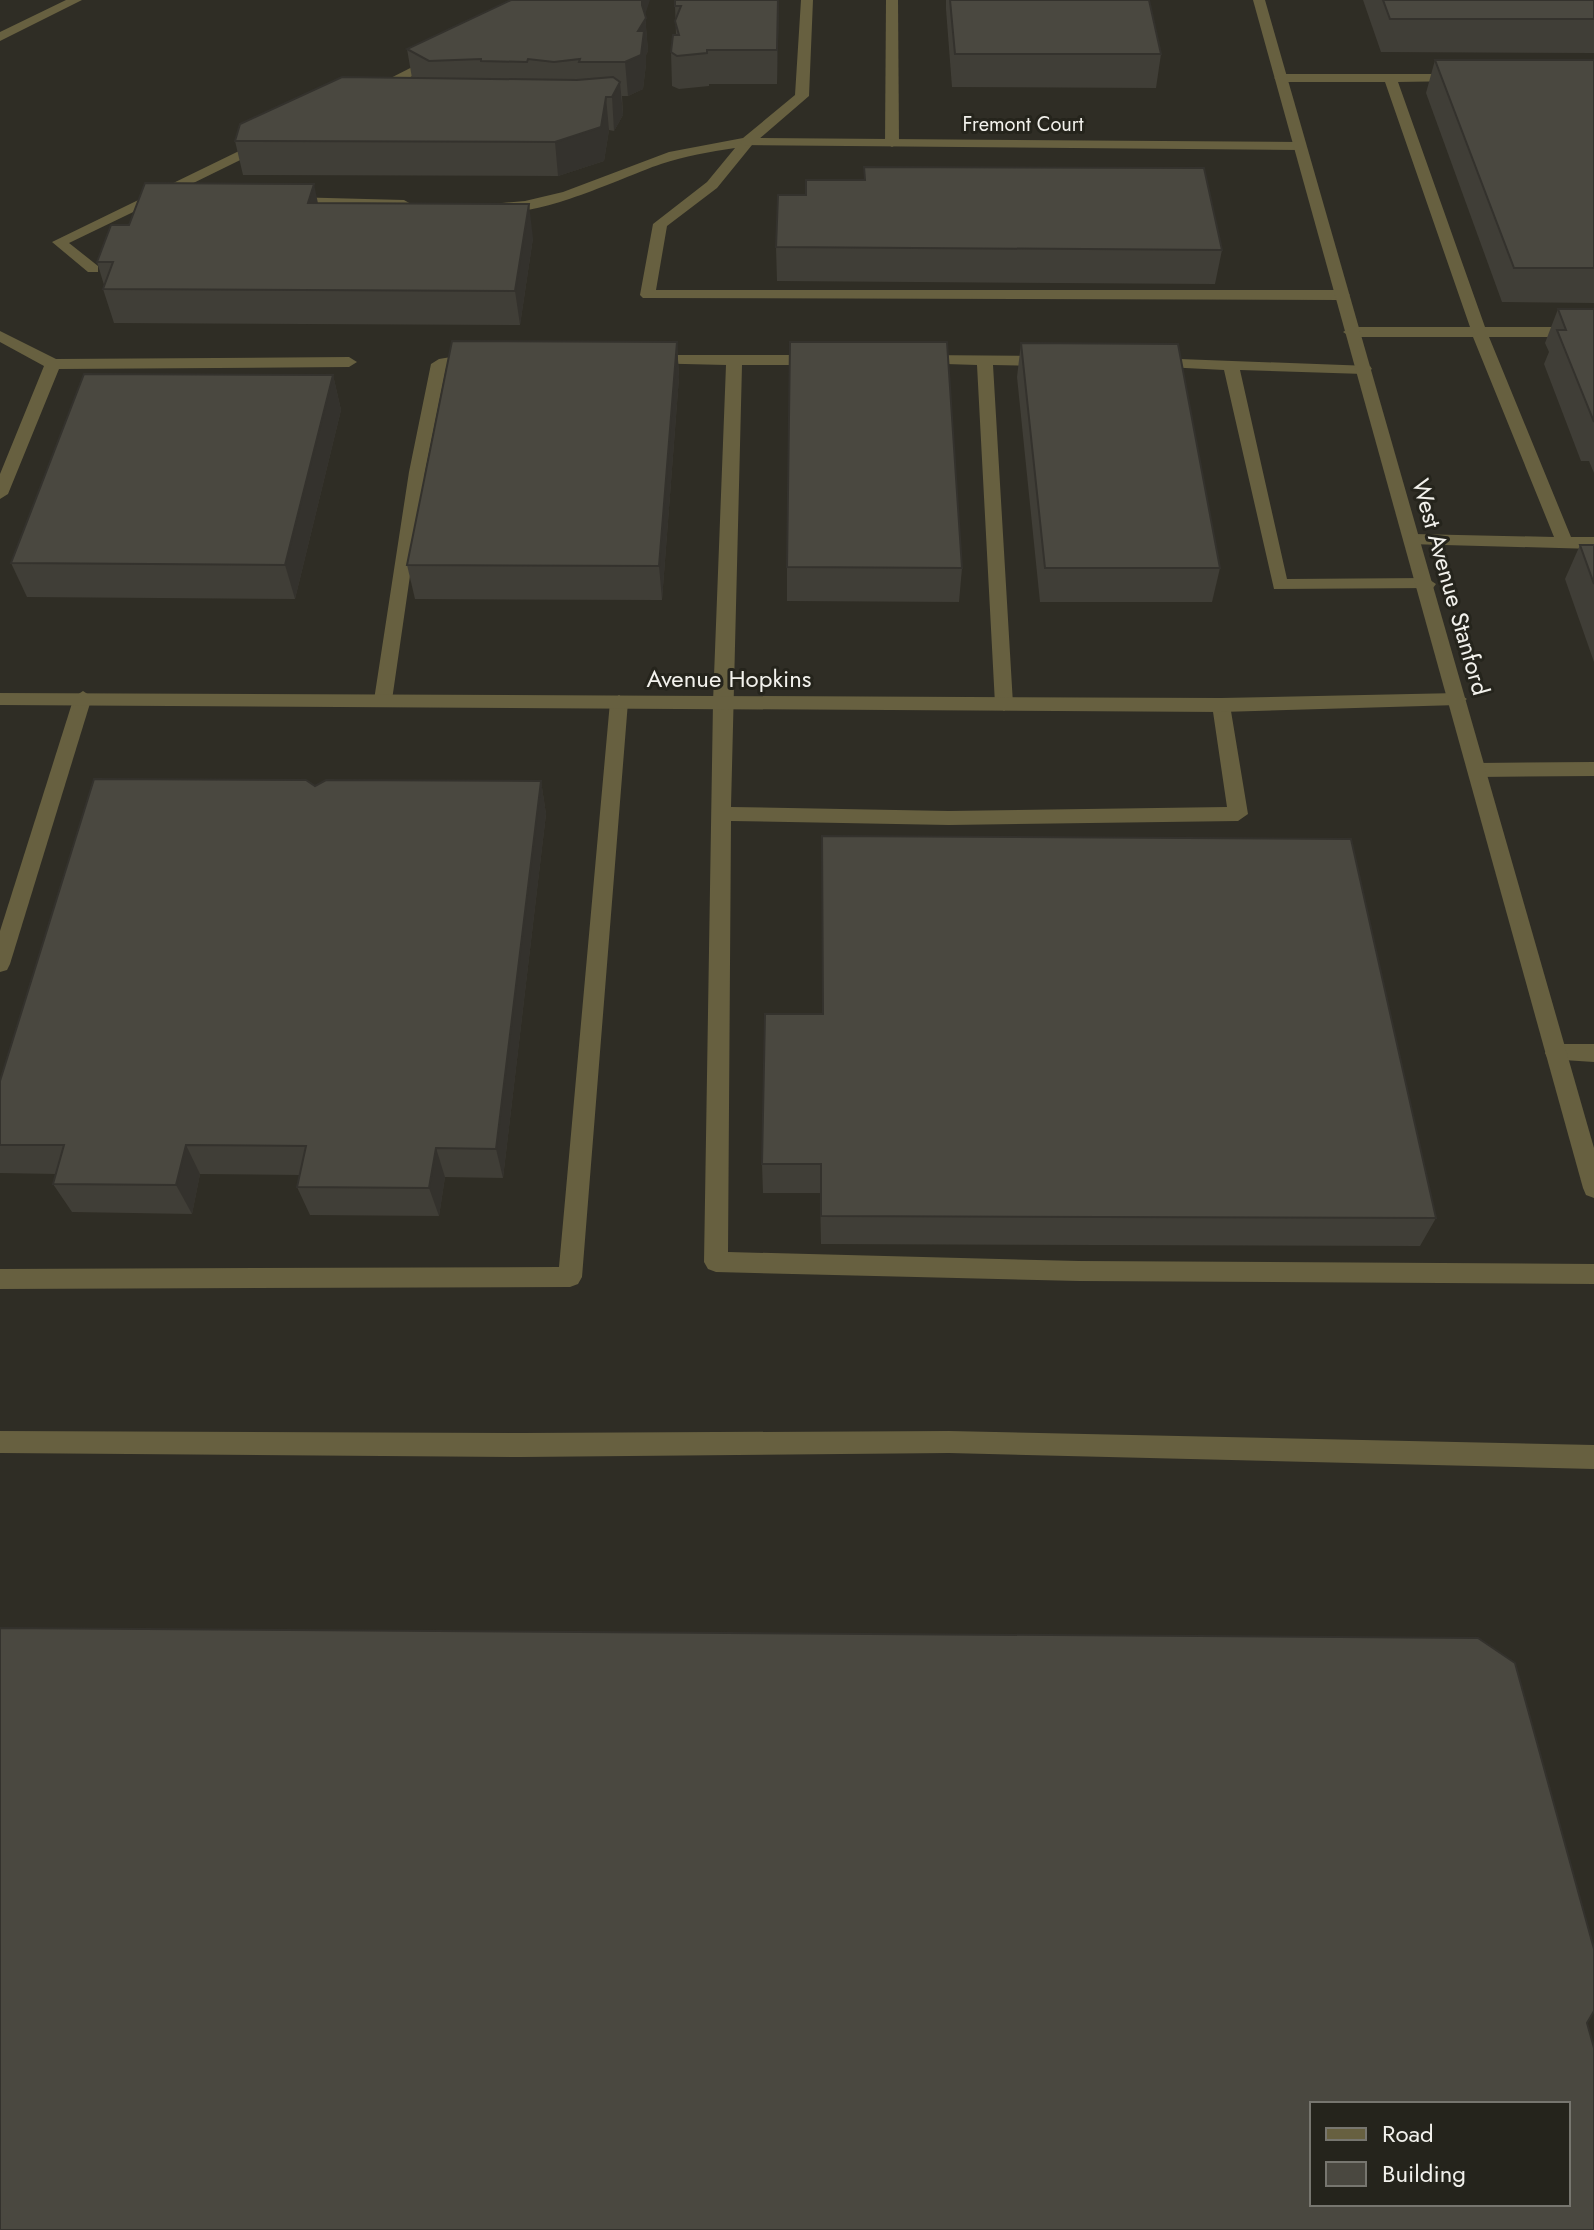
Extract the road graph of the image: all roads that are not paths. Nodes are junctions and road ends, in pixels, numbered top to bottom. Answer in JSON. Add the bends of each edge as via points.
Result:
{"nodes":[{"id":1,"x":76,"y":0,"type":"edge"},
{"id":2,"x":807,"y":0,"type":"edge"},
{"id":3,"x":892,"y":0,"type":"edge"},
{"id":4,"x":1259,"y":0,"type":"edge"},
{"id":5,"x":0,"y":37,"type":"edge"},
{"id":6,"x":448,"y":54,"type":"edge"},
{"id":7,"x":1281,"y":78,"type":"junction"},
{"id":8,"x":1390,"y":78,"type":"junction"},
{"id":9,"x":1468,"y":78,"type":"edge"},
{"id":10,"x":364,"y":95,"type":"edge"},
{"id":11,"x":279,"y":136,"type":"edge"},
{"id":12,"x":747,"y":142,"type":"junction"},
{"id":13,"x":892,"y":143,"type":"junction"},
{"id":14,"x":1299,"y":146,"type":"junction"},
{"id":15,"x":152,"y":197,"type":"junction"},
{"id":16,"x":183,"y":198,"type":"edge"},
{"id":17,"x":279,"y":201,"type":"edge"},
{"id":18,"x":423,"y":205,"type":"edge"},
{"id":19,"x":487,"y":206,"type":"edge"},
{"id":20,"x":93,"y":269,"type":"dead end"},
{"id":21,"x":1342,"y":295,"type":"junction"},
{"id":22,"x":1351,"y":332,"type":"junction"},
{"id":23,"x":1479,"y":332,"type":"junction"},
{"id":24,"x":1594,"y":332,"type":"edge"},
{"id":25,"x":0,"y":336,"type":"edge"},
{"id":26,"x":487,"y":358,"type":"edge"},
{"id":27,"x":627,"y":360,"type":"edge"},
{"id":28,"x":734,"y":360,"type":"junction"},
{"id":29,"x":829,"y":360,"type":"edge"},
{"id":30,"x":909,"y":360,"type":"edge"},
{"id":31,"x":985,"y":361,"type":"junction"},
{"id":32,"x":1060,"y":361,"type":"edge"},
{"id":33,"x":349,"y":362,"type":"dead end"},
{"id":34,"x":1135,"y":362,"type":"edge"},
{"id":35,"x":53,"y":364,"type":"junction"},
{"id":36,"x":1231,"y":365,"type":"junction"},
{"id":37,"x":1364,"y":369,"type":"junction"},
{"id":38,"x":0,"y":494,"type":"edge"},
{"id":39,"x":1414,"y":540,"type":"junction"},
{"id":40,"x":1565,"y":543,"type":"junction"},
{"id":41,"x":1594,"y":543,"type":"edge"},
{"id":42,"x":1427,"y":584,"type":"junction"},
{"id":43,"x":83,"y":697,"type":"junction"},
{"id":44,"x":0,"y":699,"type":"edge"},
{"id":45,"x":1458,"y":699,"type":"junction"},
{"id":46,"x":383,"y":700,"type":"junction"},
{"id":47,"x":619,"y":702,"type":"junction"},
{"id":48,"x":722,"y":702,"type":"junction"},
{"id":49,"x":1004,"y":704,"type":"junction"},
{"id":50,"x":1221,"y":705,"type":"junction"},
{"id":51,"x":1594,"y":769,"type":"edge"},
{"id":52,"x":1477,"y":770,"type":"junction"},
{"id":53,"x":721,"y":814,"type":"junction"},
{"id":54,"x":0,"y":964,"type":"edge"},
{"id":55,"x":1556,"y":1053,"type":"junction"},
{"id":56,"x":1594,"y":1053,"type":"edge"},
{"id":57,"x":1594,"y":1188,"type":"edge"},
{"id":58,"x":1594,"y":1274,"type":"edge"},
{"id":59,"x":0,"y":1279,"type":"edge"},
{"id":60,"x":0,"y":1442,"type":"edge"},
{"id":61,"x":1594,"y":1457,"type":"edge"}],
"edges":[{"from":1,"to":5,"type":"street"},
{"from":2,"to":12,"type":"street","via":[[802,96]]},
{"from":3,"to":13,"type":"street"},
{"from":4,"to":7,"type":"street","name":"West Avenue Stanford"},
{"from":6,"to":10,"type":"street"},
{"from":7,"to":8,"type":"street"},
{"from":7,"to":14,"type":"street","name":"West Avenue Stanford"},
{"from":8,"to":9,"type":"street"},
{"from":8,"to":23,"type":"street"},
{"from":11,"to":15,"type":"street"},
{"from":12,"to":13,"type":"street","name":"Fremont Court"},
{"from":12,"to":19,"type":"street","name":"Fremont Court","via":[[674,155],[565,196],[519,207]]},
{"from":12,"to":21,"type":"street","via":[[712,185],[660,224],[648,295]]},
{"from":13,"to":14,"type":"street","name":"Fremont Court"},
{"from":14,"to":21,"type":"street","name":"West Avenue Stanford"},
{"from":15,"to":16,"type":"street"},
{"from":15,"to":20,"type":"street","via":[[59,242]]},
{"from":17,"to":18,"type":"street"},
{"from":21,"to":22,"type":"street","name":"West Avenue Stanford"},
{"from":22,"to":23,"type":"street"},
{"from":22,"to":37,"type":"street","name":"West Avenue Stanford"},
{"from":23,"to":24,"type":"street"},
{"from":23,"to":40,"type":"street"},
{"from":25,"to":35,"type":"street"},
{"from":26,"to":46,"type":"street","via":[[439,364]]},
{"from":27,"to":28,"type":"street"},
{"from":28,"to":29,"type":"street"},
{"from":28,"to":48,"type":"street"},
{"from":30,"to":31,"type":"street"},
{"from":31,"to":32,"type":"street"},
{"from":31,"to":49,"type":"street"},
{"from":33,"to":35,"type":"street"},
{"from":34,"to":36,"type":"street"},
{"from":35,"to":38,"type":"street"},
{"from":36,"to":37,"type":"street"},
{"from":36,"to":42,"type":"street","via":[[1280,585]]},
{"from":37,"to":39,"type":"street","name":"West Avenue Stanford"},
{"from":39,"to":40,"type":"street"},
{"from":39,"to":42,"type":"street","name":"West Avenue Stanford"},
{"from":40,"to":41,"type":"street"},
{"from":42,"to":45,"type":"street","name":"West Avenue Stanford"},
{"from":43,"to":44,"type":"street","name":"Avenue Hopkins"},
{"from":43,"to":46,"type":"street","name":"Avenue Hopkins"},
{"from":43,"to":54,"type":"street"},
{"from":45,"to":50,"type":"street","name":"Avenue Hopkins"},
{"from":45,"to":52,"type":"street","name":"West Avenue Stanford"},
{"from":46,"to":47,"type":"street","name":"Avenue Hopkins"},
{"from":47,"to":48,"type":"street","name":"Avenue Hopkins"},
{"from":47,"to":59,"type":"street","via":[[570,1277]]},
{"from":48,"to":49,"type":"street","name":"Avenue Hopkins"},
{"from":48,"to":53,"type":"street"},
{"from":49,"to":50,"type":"street","name":"Avenue Hopkins"},
{"from":50,"to":53,"type":"street","via":[[1238,814]]},
{"from":51,"to":52,"type":"street"},
{"from":52,"to":55,"type":"street","name":"West Avenue Stanford"},
{"from":53,"to":58,"type":"street","via":[[716,1262],[1079,1271]]},
{"from":55,"to":56,"type":"street"},
{"from":55,"to":57,"type":"street","name":"West Avenue Stanford"},
{"from":60,"to":61,"type":"street","via":[[949,1442]]}]}
